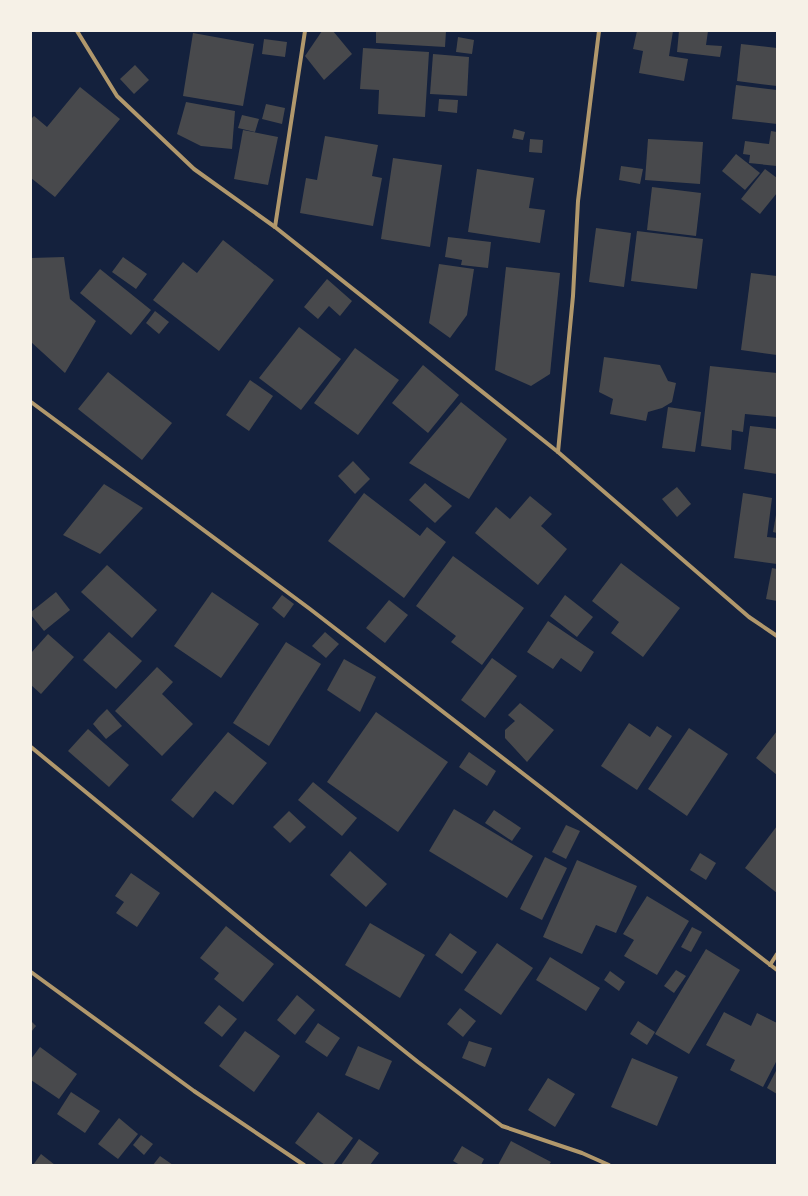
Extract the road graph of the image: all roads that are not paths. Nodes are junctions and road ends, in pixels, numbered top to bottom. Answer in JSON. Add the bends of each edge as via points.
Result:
{"nodes":[{"id":1,"x":77,"y":31,"type":"edge"},
{"id":2,"x":305,"y":31,"type":"edge"},
{"id":3,"x":598,"y":31,"type":"edge"},
{"id":4,"x":275,"y":227,"type":"junction"},
{"id":5,"x":31,"y":402,"type":"edge"},
{"id":6,"x":558,"y":452,"type":"junction"},
{"id":7,"x":777,"y":636,"type":"edge"},
{"id":8,"x":31,"y":747,"type":"edge"},
{"id":9,"x":777,"y":954,"type":"edge"},
{"id":10,"x":770,"y":965,"type":"junction"},
{"id":11,"x":777,"y":970,"type":"edge"},
{"id":12,"x":31,"y":972,"type":"edge"},
{"id":13,"x":304,"y":1165,"type":"edge"},
{"id":14,"x":609,"y":1165,"type":"edge"}],
"edges":[{"from":1,"to":4,"type":"street","via":[[117,96],[194,169]]},
{"from":2,"to":4,"type":"street"},
{"from":3,"to":6,"type":"street","via":[[578,201]]},
{"from":4,"to":6,"type":"street"},
{"from":5,"to":10,"type":"street","via":[[310,609]]},
{"from":6,"to":7,"type":"street","via":[[749,617]]},
{"from":8,"to":14,"type":"street","via":[[267,941],[502,1126],[582,1153]]},
{"from":9,"to":10,"type":"street"},
{"from":10,"to":11,"type":"street"},
{"from":12,"to":13,"type":"street","via":[[194,1091]]}]}
